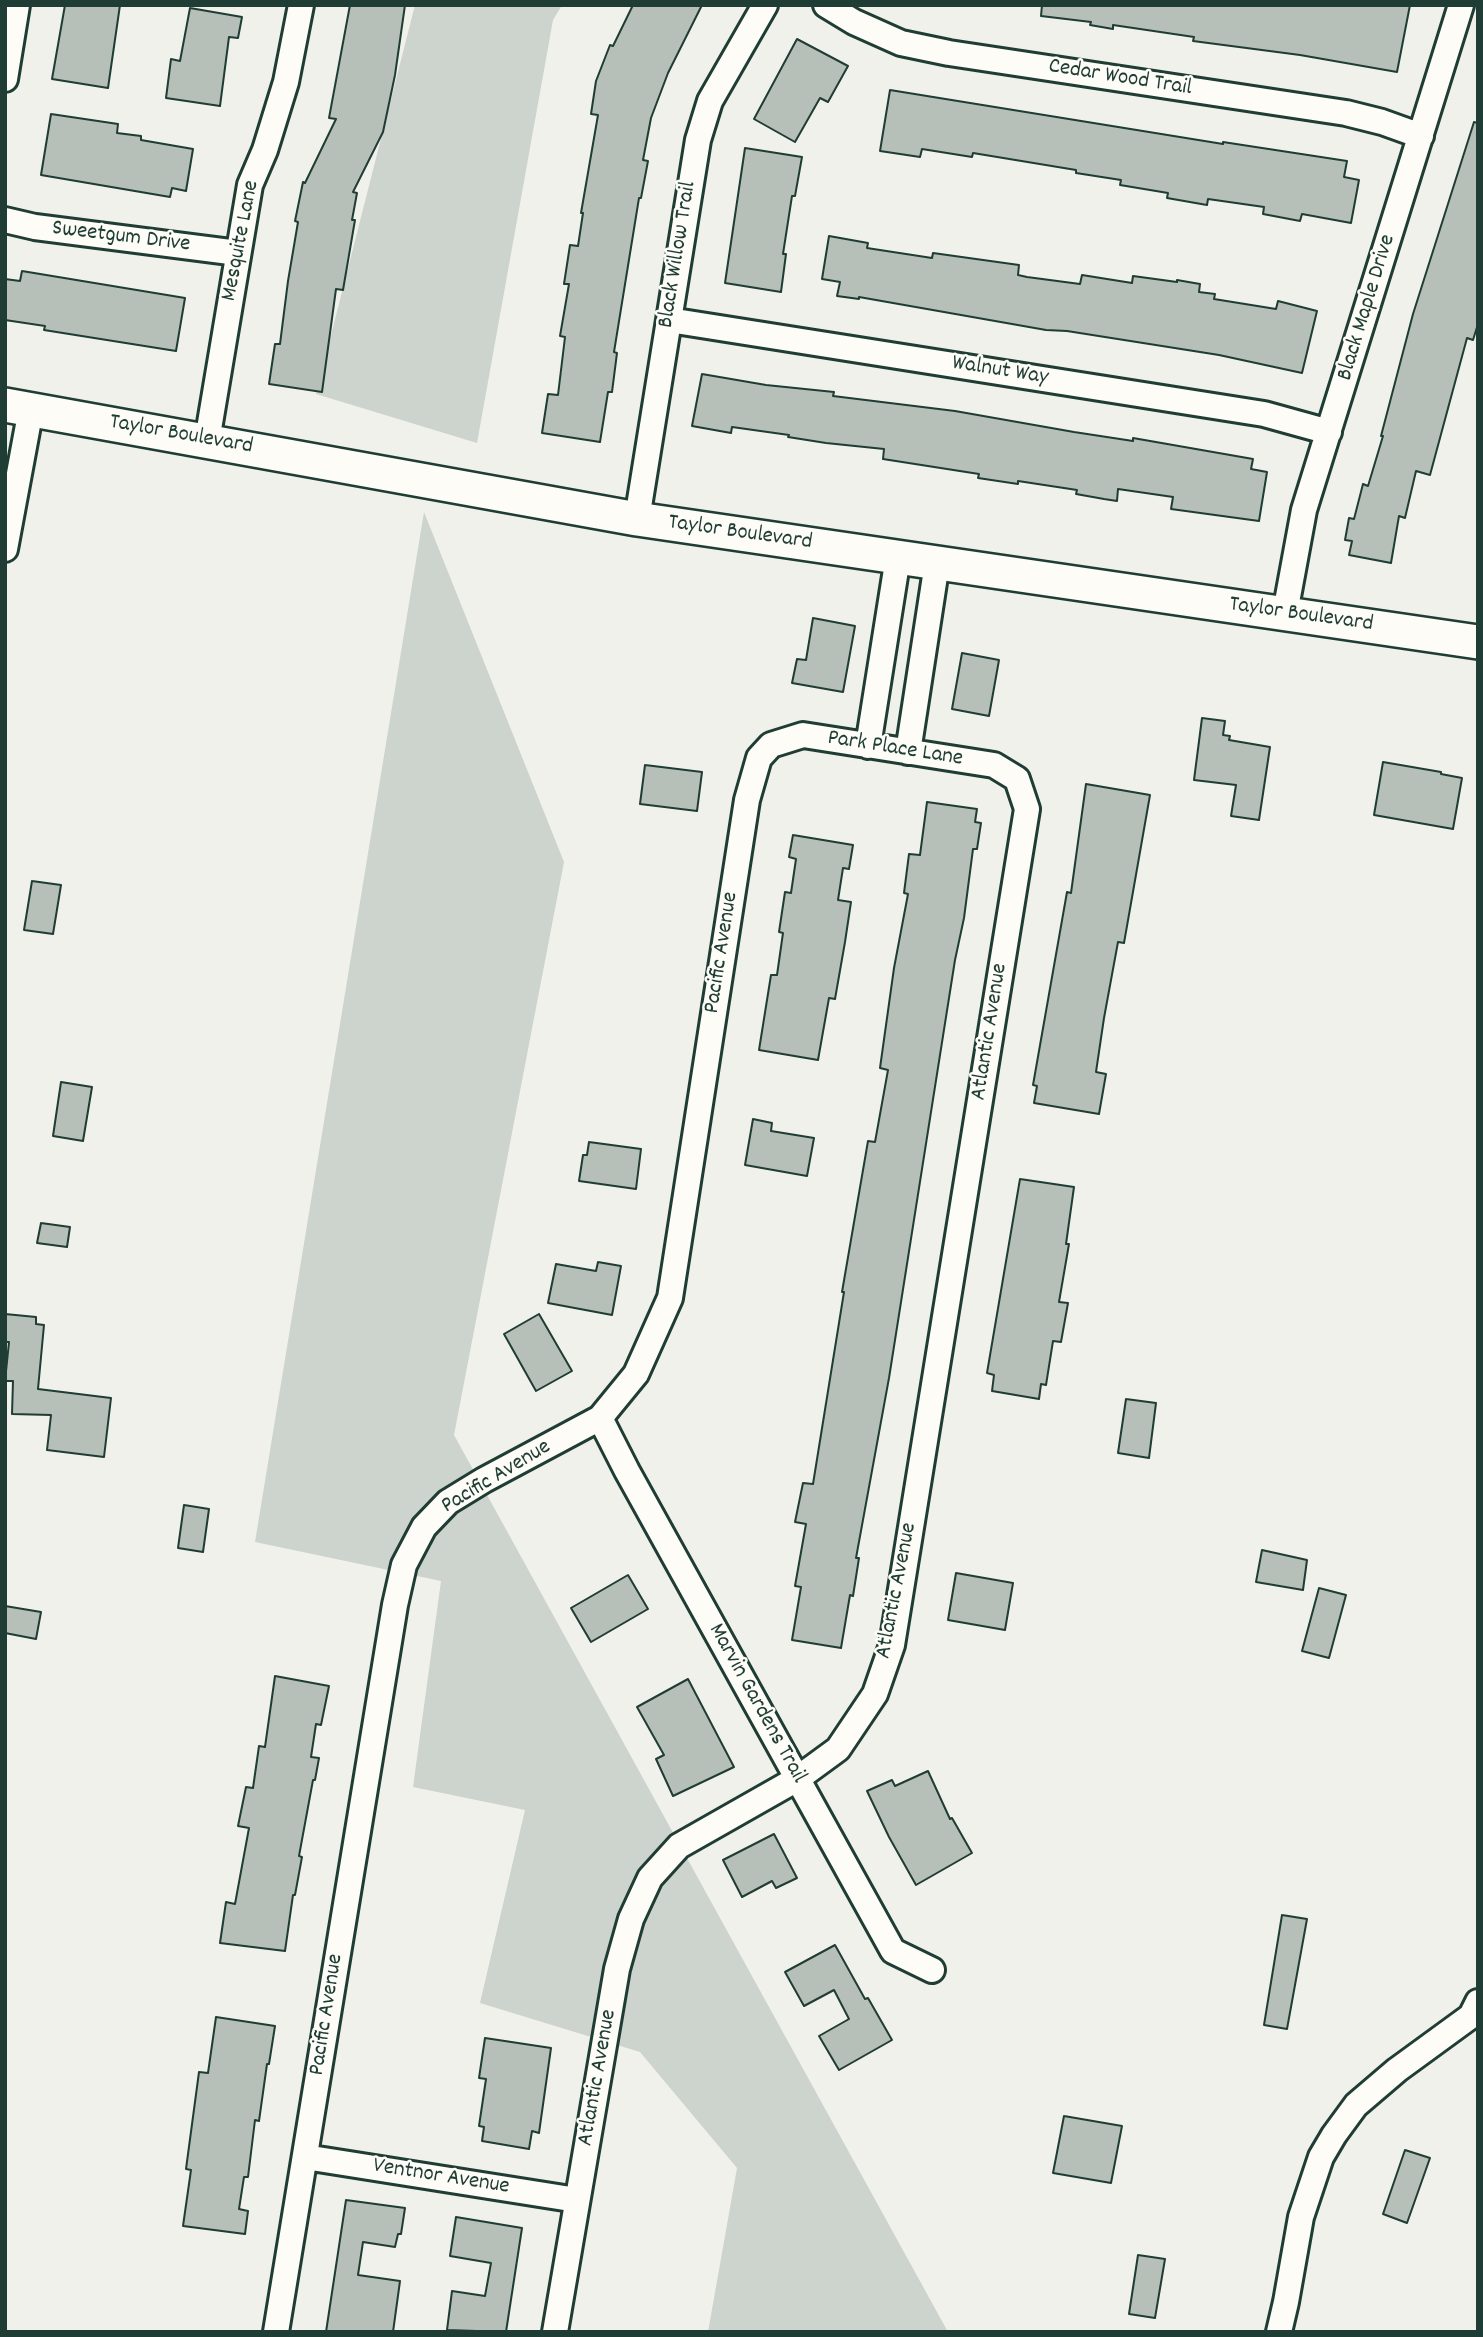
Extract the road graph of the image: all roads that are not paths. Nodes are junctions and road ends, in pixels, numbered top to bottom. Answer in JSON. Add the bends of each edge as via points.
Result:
{"nodes":[{"id":1,"x":17,"y":5,"type":"edge"},
{"id":2,"x":301,"y":5,"type":"edge"},
{"id":3,"x":765,"y":5,"type":"edge"},
{"id":4,"x":826,"y":5,"type":"edge"},
{"id":5,"x":1461,"y":5,"type":"edge"},
{"id":6,"x":5,"y":79,"type":"edge"},
{"id":7,"x":1421,"y":135,"type":"junction"},
{"id":8,"x":5,"y":220,"type":"edge"},
{"id":9,"x":238,"y":253,"type":"junction"},
{"id":10,"x":669,"y":320,"type":"junction"},
{"id":11,"x":18,"y":407,"type":"edge"},
{"id":12,"x":1329,"y":432,"type":"junction"},
{"id":13,"x":207,"y":441,"type":"junction"},
{"id":14,"x":637,"y":519,"type":"junction"},
{"id":15,"x":5,"y":549,"type":"edge"},
{"id":16,"x":898,"y":557,"type":"junction"},
{"id":17,"x":937,"y":563,"type":"junction"},
{"id":18,"x":1285,"y":613,"type":"junction"},
{"id":19,"x":1478,"y":642,"type":"edge"},
{"id":20,"x":771,"y":745,"type":"joint"},
{"id":21,"x":868,"y":746,"type":"junction"},
{"id":22,"x":908,"y":752,"type":"junction"},
{"id":23,"x":1017,"y":779,"type":"joint"},
{"id":24,"x":600,"y":1418,"type":"junction"},
{"id":25,"x":797,"y":1779,"type":"junction"},
{"id":26,"x":932,"y":1970,"type":"dead end"},
{"id":27,"x":1478,"y":2002,"type":"edge"},
{"id":28,"x":305,"y":2157,"type":"junction"},
{"id":29,"x":577,"y":2200,"type":"junction"},
{"id":30,"x":276,"y":2332,"type":"edge"},
{"id":31,"x":555,"y":2332,"type":"edge"},
{"id":32,"x":1279,"y":2332,"type":"edge"}],
"edges":[{"from":1,"to":6,"type":"street"},
{"from":2,"to":9,"type":"street","name":"Mesquite Lane","via":[[286,82],[250,185]]},
{"from":3,"to":10,"type":"street","name":"Black Willow Trail","via":[[710,102],[698,140]]},
{"from":4,"to":7,"type":"street","name":"Cedar Wood Trail","via":[[901,43],[1346,113]]},
{"from":5,"to":7,"type":"street","name":"Black Maple Drive"},
{"from":7,"to":12,"type":"street","name":"Black Maple Drive"},
{"from":8,"to":9,"type":"street","name":"Sweetgum Drive"},
{"from":9,"to":13,"type":"street","name":"Mesquite Lane"},
{"from":10,"to":12,"type":"street","name":"Walnut Way","via":[[1264,414]]},
{"from":10,"to":14,"type":"street","name":"Black Willow Trail"},
{"from":11,"to":13,"type":"street","name":"Taylor Boulevard"},
{"from":11,"to":15,"type":"street"},
{"from":12,"to":18,"type":"street","name":"Black Maple Drive","via":[[1304,510]]},
{"from":13,"to":14,"type":"street","name":"Taylor Boulevard"},
{"from":14,"to":16,"type":"street","name":"Taylor Boulevard"},
{"from":16,"to":17,"type":"street","name":"Taylor Boulevard"},
{"from":16,"to":21,"type":"street"},
{"from":17,"to":18,"type":"street","name":"Taylor Boulevard"},
{"from":17,"to":22,"type":"street"},
{"from":18,"to":19,"type":"street","name":"Taylor Boulevard"},
{"from":20,"to":21,"type":"street","name":"Park Place Lane","via":[[803,735]]},
{"from":20,"to":24,"type":"street","name":"Pacific Avenue","via":[[759,758],[747,800],[670,1297],[636,1374]]},
{"from":21,"to":22,"type":"street","name":"Park Place Lane"},
{"from":22,"to":23,"type":"street","name":"Park Place Lane","via":[[994,765]]},
{"from":23,"to":25,"type":"street","name":"Atlantic Avenue","via":[[1027,810],[892,1645],[875,1693],[838,1749]]},
{"from":24,"to":25,"type":"street","name":"Marvin Gardens Trail"},
{"from":24,"to":28,"type":"street","name":"Pacific Avenue","via":[[448,1503],[424,1527],[404,1566]]},
{"from":25,"to":26,"type":"street","name":"Marvin Gardens Trail","via":[[893,1951]]},
{"from":25,"to":29,"type":"street","name":"Atlantic Avenue","via":[[679,1846],[650,1878],[631,1919],[617,1969]]},
{"from":27,"to":32,"type":"street","via":[[1471,2016],[1356,2105],[1334,2135],[1321,2157],[1301,2217]]},
{"from":28,"to":29,"type":"street","name":"Ventnor Avenue"},
{"from":28,"to":30,"type":"street","name":"Pacific Avenue"},
{"from":29,"to":31,"type":"street","name":"Atlantic Avenue"}]}
